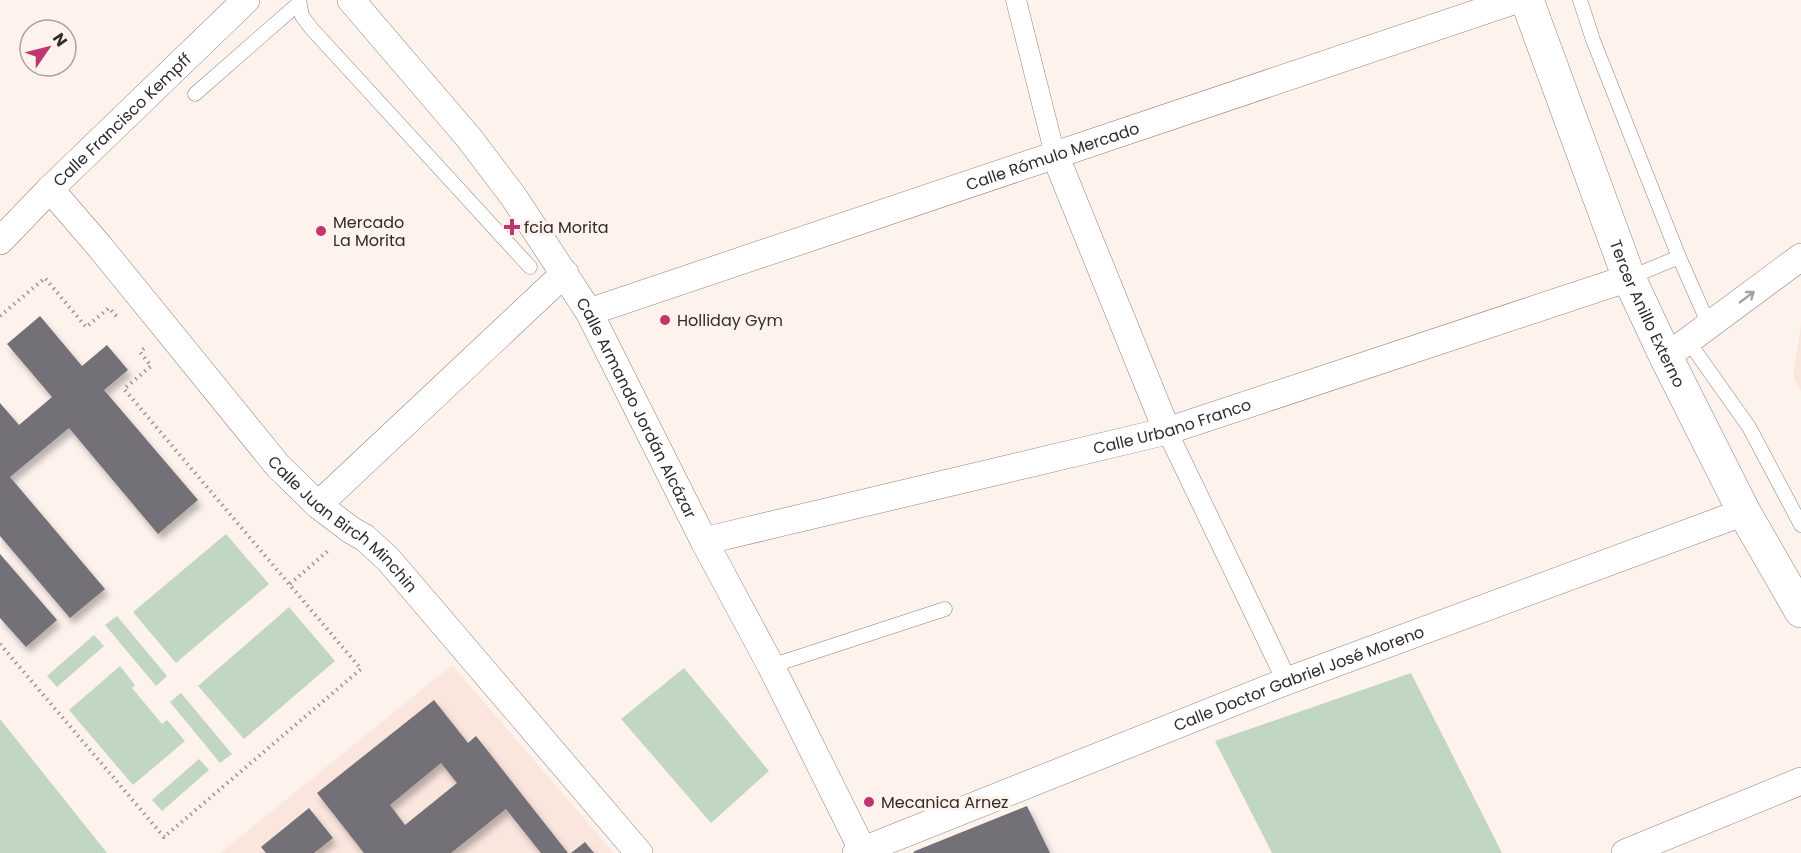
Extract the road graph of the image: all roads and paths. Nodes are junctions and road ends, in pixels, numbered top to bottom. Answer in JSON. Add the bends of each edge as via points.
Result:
{"nodes":[{"id":1,"x":246,"y":0,"type":"edge"},
{"id":2,"x":351,"y":0,"type":"edge"},
{"id":3,"x":1016,"y":0,"type":"edge"},
{"id":4,"x":1516,"y":0,"type":"edge"},
{"id":5,"x":1527,"y":0,"type":"edge"},
{"id":6,"x":1580,"y":0,"type":"edge"},
{"id":7,"x":299,"y":2,"type":"edge"},
{"id":8,"x":195,"y":94,"type":"dead end"},
{"id":9,"x":1055,"y":155,"type":"junction"},
{"id":10,"x":50,"y":189,"type":"junction"},
{"id":11,"x":0,"y":241,"type":"edge"},
{"id":12,"x":1679,"y":257,"type":"junction"},
{"id":13,"x":1801,"y":257,"type":"edge"},
{"id":14,"x":530,"y":267,"type":"dead end"},
{"id":15,"x":565,"y":273,"type":"junction"},
{"id":16,"x":1629,"y":278,"type":"junction"},
{"id":17,"x":589,"y":312,"type":"junction"},
{"id":18,"x":0,"y":316,"type":"edge"},
{"id":19,"x":123,"y":324,"type":"dead end"},
{"id":20,"x":142,"y":337,"type":"dead end"},
{"id":21,"x":1688,"y":341,"type":"junction"},
{"id":22,"x":1167,"y":431,"type":"junction"},
{"id":23,"x":318,"y":505,"type":"junction"},
{"id":24,"x":1744,"y":512,"type":"junction"},
{"id":25,"x":1801,"y":525,"type":"edge"},
{"id":26,"x":351,"y":530,"type":"junction"},
{"id":27,"x":704,"y":541,"type":"junction"},
{"id":28,"x":290,"y":584,"type":"junction"},
{"id":29,"x":945,"y":609,"type":"dead end"},
{"id":30,"x":1801,"y":611,"type":"edge"},
{"id":31,"x":0,"y":644,"type":"edge"},
{"id":32,"x":771,"y":666,"type":"junction"},
{"id":33,"x":1287,"y":681,"type":"junction"},
{"id":34,"x":1801,"y":781,"type":"edge"},
{"id":35,"x":861,"y":852,"type":"edge"},
{"id":36,"x":639,"y":853,"type":"edge"},
{"id":37,"x":1625,"y":853,"type":"edge"}],
"edges":[{"from":1,"to":10,"type":"street","name":"Calle Francisco Kempff"},
{"from":2,"to":15,"type":"street","name":"Calle Armando Jordán Alcázar","via":[[469,138]]},
{"from":3,"to":9,"type":"street"},
{"from":4,"to":9,"type":"street","name":"Calle Rómulo Mercado"},
{"from":5,"to":16,"type":"street","name":"Tercer Anillo Externo"},
{"from":6,"to":12,"type":"lane"},
{"from":7,"to":8,"type":"lane"},
{"from":7,"to":14,"type":"lane","via":[[302,16],[311,28]]},
{"from":9,"to":17,"type":"street","name":"Calle Rómulo Mercado"},
{"from":9,"to":22,"type":"street"},
{"from":10,"to":11,"type":"street","name":"Calle Francisco Kempff"},
{"from":10,"to":23,"type":"street","name":"Calle Juan Birch Minchin","via":[[279,466]]},
{"from":12,"to":16,"type":"lane"},
{"from":12,"to":21,"type":"lane"},
{"from":21,"to":13,"type":"street","one_way":true},
{"from":15,"to":17,"type":"street","name":"Calle Armando Jordán Alcázar"},
{"from":15,"to":23,"type":"street"},
{"from":16,"to":21,"type":"street","name":"Tercer Anillo Externo"},
{"from":16,"to":22,"type":"street","name":"Calle Urbano Franco"},
{"from":17,"to":27,"type":"street","name":"Calle Armando Jordán Alcázar"},
{"from":18,"to":19,"type":"path","via":[[45,278],[86,327],[109,308]]},
{"from":20,"to":28,"type":"path","via":[[148,345],[140,352],[151,366],[124,389]]},
{"from":21,"to":24,"type":"street","name":"Tercer Anillo Externo"},
{"from":21,"to":25,"type":"lane","via":[[1749,427]]},
{"from":22,"to":27,"type":"street","name":"Calle Urbano Franco"},
{"from":22,"to":33,"type":"street"},
{"from":23,"to":26,"type":"street","name":"Calle Juan Birch Minchin"},
{"from":24,"to":30,"type":"street","name":"Tercer Anillo Externo"},
{"from":24,"to":33,"type":"street","name":"Calle Doctor Gabriel José Moreno"},
{"from":26,"to":28,"type":"path"},
{"from":26,"to":36,"type":"street","name":"Calle Juan Birch Minchin","via":[[388,559]]},
{"from":27,"to":32,"type":"street","name":"Calle Armando Jordán Alcázar"},
{"from":28,"to":31,"type":"path","via":[[361,669],[164,837]]},
{"from":29,"to":32,"type":"lane"},
{"from":32,"to":35,"type":"street","name":"Calle Armando Jordán Alcázar"},
{"from":33,"to":35,"type":"street","name":"Calle Doctor Gabriel José Moreno"},
{"from":34,"to":37,"type":"street"}]}
